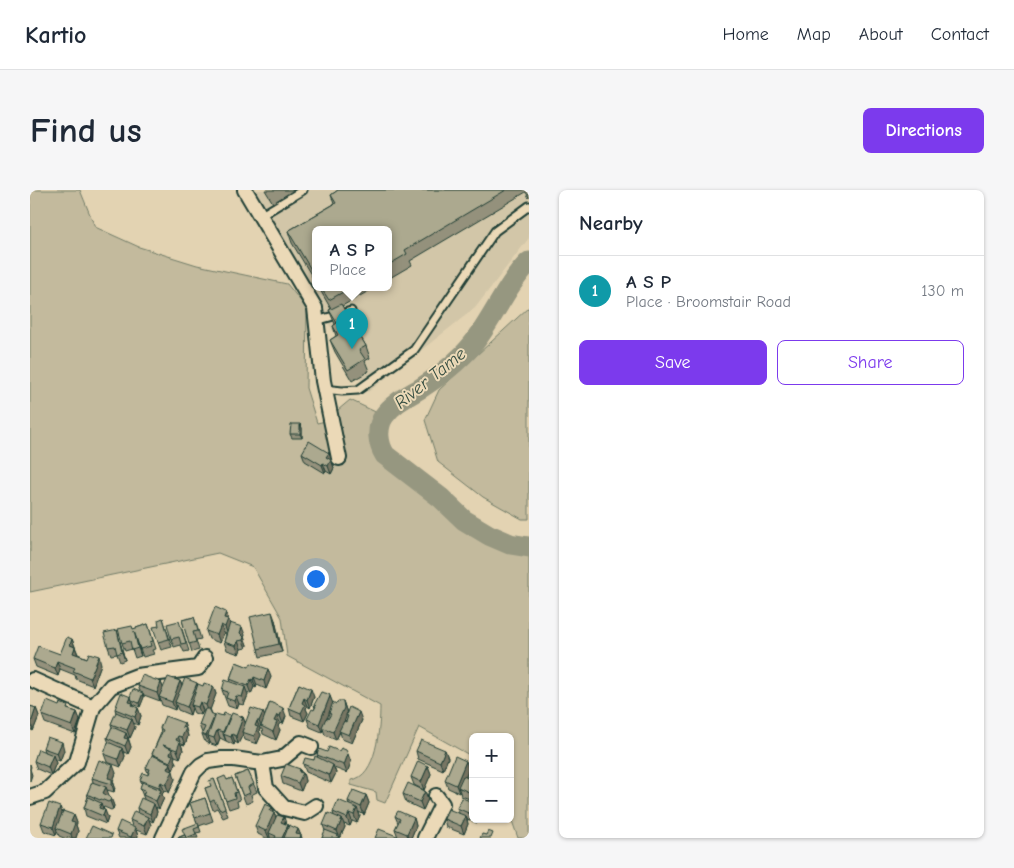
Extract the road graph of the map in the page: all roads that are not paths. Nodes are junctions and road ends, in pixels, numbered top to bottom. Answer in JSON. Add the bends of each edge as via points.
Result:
{"nodes":[{"id":1,"x":245,"y":190,"type":"edge"},
{"id":2,"x":303,"y":190,"type":"edge"},
{"id":3,"x":529,"y":206,"type":"edge"},
{"id":4,"x":260,"y":216,"type":"junction"},
{"id":5,"x":351,"y":311,"type":"dead end"},
{"id":6,"x":316,"y":321,"type":"junction"},
{"id":7,"x":324,"y":389,"type":"junction"},
{"id":8,"x":339,"y":458,"type":"dead end"},
{"id":9,"x":205,"y":658,"type":"dead end"},
{"id":10,"x":33,"y":680,"type":"dead end"},
{"id":11,"x":93,"y":708,"type":"junction"},
{"id":12,"x":303,"y":742,"type":"dead end"},
{"id":13,"x":262,"y":763,"type":"junction"},
{"id":14,"x":436,"y":796,"type":"dead end"},
{"id":15,"x":30,"y":797,"type":"edge"},
{"id":16,"x":310,"y":814,"type":"dead end"},
{"id":17,"x":163,"y":838,"type":"edge"},
{"id":18,"x":425,"y":838,"type":"edge"}],
"edges":[{"from":1,"to":4,"type":"street"},
{"from":2,"to":4,"type":"lane"},
{"from":3,"to":7,"type":"lane","via":[[496,231],[414,350],[358,390]]},
{"from":4,"to":6,"type":"street","via":[[315,308]]},
{"from":5,"to":6,"type":"lane"},
{"from":6,"to":7,"type":"street"},
{"from":7,"to":8,"type":"street"},
{"from":9,"to":11,"type":"street","via":[[198,668],[137,676],[111,686]]},
{"from":10,"to":11,"type":"street"},
{"from":11,"to":15,"type":"street","via":[[77,762],[45,792]]},
{"from":12,"to":13,"type":"street","via":[[282,759]]},
{"from":13,"to":16,"type":"street","via":[[266,788],[284,808]]},
{"from":13,"to":17,"type":"street","via":[[222,759],[201,765],[194,772]]},
{"from":14,"to":18,"type":"street","via":[[442,804]]}]}
